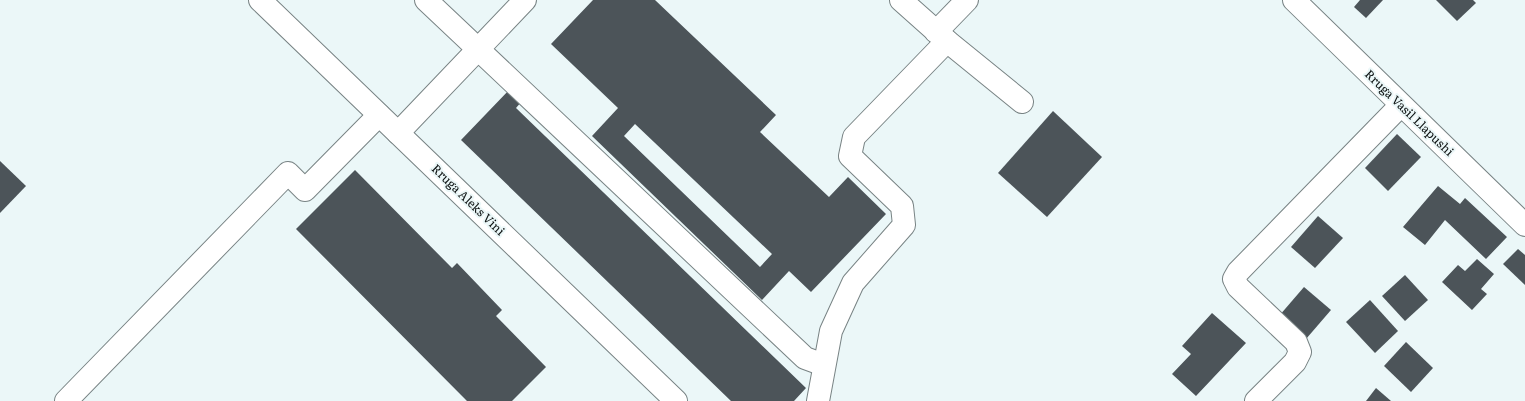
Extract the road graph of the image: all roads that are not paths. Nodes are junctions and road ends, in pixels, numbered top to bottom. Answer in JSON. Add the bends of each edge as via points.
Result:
{"nodes":[{"id":1,"x":260,"y":0,"type":"edge"},
{"id":2,"x":426,"y":0,"type":"edge"},
{"id":3,"x":525,"y":0,"type":"edge"},
{"id":4,"x":901,"y":0,"type":"edge"},
{"id":5,"x":967,"y":0,"type":"edge"},
{"id":6,"x":1300,"y":2,"type":"edge"},
{"id":7,"x":942,"y":37,"type":"junction"},
{"id":8,"x":478,"y":50,"type":"junction"},
{"id":9,"x":1022,"y":102,"type":"dead end"},
{"id":10,"x":1401,"y":105,"type":"junction"},
{"id":11,"x":379,"y":115,"type":"junction"},
{"id":12,"x":398,"y":133,"type":"junction"},
{"id":13,"x":1525,"y":225,"type":"edge"},
{"id":14,"x":824,"y":365,"type":"junction"},
{"id":15,"x":66,"y":401,"type":"edge"},
{"id":16,"x":676,"y":401,"type":"edge"},
{"id":17,"x":818,"y":401,"type":"edge"},
{"id":18,"x":1256,"y":401,"type":"edge"}],
"edges":[{"from":1,"to":11,"type":"street","name":"Rruga Aleks Vini"},
{"from":2,"to":8,"type":"street"},
{"from":3,"to":8,"type":"street"},
{"from":4,"to":7,"type":"street"},
{"from":5,"to":7,"type":"street"},
{"from":6,"to":10,"type":"street","name":"Rruga Vasil Llapushi"},
{"from":7,"to":9,"type":"street"},
{"from":7,"to":14,"type":"street","via":[[854,137],[850,156],[902,206],[904,225],[853,283],[831,331]]},
{"from":8,"to":12,"type":"street"},
{"from":8,"to":14,"type":"street","via":[[805,358]]},
{"from":10,"to":13,"type":"street","name":"Rruga Vasil Llapushi"},
{"from":10,"to":18,"type":"street","via":[[1234,279],[1238,287],[1296,342],[1300,352],[1295,362]]},
{"from":11,"to":12,"type":"street","name":"Rruga Aleks Vini"},
{"from":11,"to":15,"type":"street","via":[[305,190],[288,173]]},
{"from":12,"to":16,"type":"street","name":"Rruga Aleks Vini"},
{"from":14,"to":17,"type":"street"}]}
